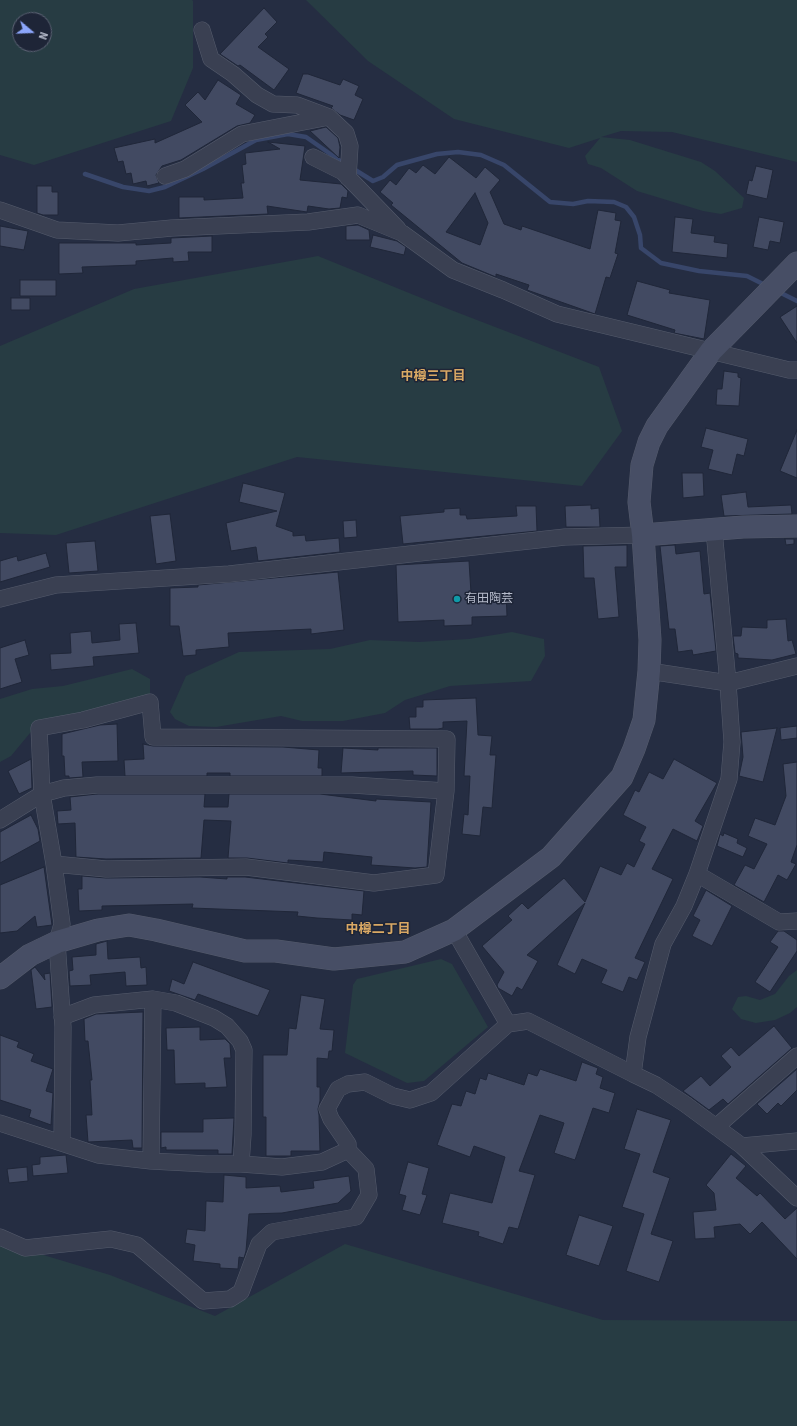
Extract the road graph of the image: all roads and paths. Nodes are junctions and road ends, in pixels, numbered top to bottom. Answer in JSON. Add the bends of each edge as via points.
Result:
{"nodes":[{"id":1,"x":202,"y":30,"type":"dead end"},
{"id":2,"x":329,"y":116,"type":"junction"},
{"id":3,"x":314,"y":157,"type":"dead end"},
{"id":4,"x":165,"y":176,"type":"dead end"},
{"id":5,"x":348,"y":178,"type":"junction"},
{"id":6,"x":0,"y":210,"type":"edge"},
{"id":7,"x":402,"y":233,"type":"junction"},
{"id":8,"x":797,"y":264,"type":"edge"},
{"id":9,"x":711,"y":351,"type":"junction"},
{"id":10,"x":797,"y":370,"type":"edge"},
{"id":11,"x":797,"y":526,"type":"edge"},
{"id":12,"x":714,"y":530,"type":"junction"},
{"id":13,"x":644,"y":536,"type":"junction"},
{"id":14,"x":0,"y":599,"type":"edge"},
{"id":15,"x":797,"y":666,"type":"edge"},
{"id":16,"x":649,"y":671,"type":"junction"},
{"id":17,"x":728,"y":683,"type":"junction"},
{"id":18,"x":446,"y":791,"type":"junction"},
{"id":19,"x":42,"y":794,"type":"junction"},
{"id":20,"x":0,"y":820,"type":"edge"},
{"id":21,"x":54,"y":864,"type":"junction"},
{"id":22,"x":697,"y":874,"type":"junction"},
{"id":23,"x":797,"y":921,"type":"edge"},
{"id":24,"x":454,"y":930,"type":"junction"},
{"id":25,"x":57,"y":942,"type":"junction"},
{"id":26,"x":0,"y":978,"type":"edge"},
{"id":27,"x":153,"y":999,"type":"junction"},
{"id":28,"x":62,"y":1017,"type":"junction"},
{"id":29,"x":508,"y":1024,"type":"junction"},
{"id":30,"x":797,"y":1056,"type":"edge"},
{"id":31,"x":633,"y":1074,"type":"junction"},
{"id":32,"x":0,"y":1123,"type":"edge"},
{"id":33,"x":716,"y":1127,"type":"junction"},
{"id":34,"x":797,"y":1141,"type":"edge"},
{"id":35,"x":62,"y":1143,"type":"junction"},
{"id":36,"x":742,"y":1146,"type":"junction"},
{"id":37,"x":348,"y":1150,"type":"junction"},
{"id":38,"x":151,"y":1161,"type":"junction"},
{"id":39,"x":241,"y":1164,"type":"junction"},
{"id":40,"x":797,"y":1198,"type":"edge"},
{"id":41,"x":0,"y":1237,"type":"edge"}],
"edges":[{"from":1,"to":2,"type":"street","via":[[211,60],[233,74],[257,95],[273,104],[297,105]]},
{"from":2,"to":4,"type":"street","via":[[242,134],[185,169]]},
{"from":2,"to":5,"type":"street","via":[[346,133],[350,146]]},
{"from":3,"to":5,"type":"street","via":[[343,172]]},
{"from":5,"to":7,"type":"street"},
{"from":6,"to":7,"type":"street","via":[[56,230],[118,233],[308,222],[358,215]]},
{"from":7,"to":9,"type":"street","via":[[452,270],[557,314]]},
{"from":8,"to":9,"type":"main road"},
{"from":9,"to":10,"type":"street"},
{"from":9,"to":13,"type":"main road","via":[[657,426],[649,442],[642,465],[639,502]]},
{"from":11,"to":12,"type":"main road"},
{"from":12,"to":13,"type":"main road"},
{"from":12,"to":17,"type":"street"},
{"from":13,"to":14,"type":"street","via":[[565,538],[229,574],[56,585]]},
{"from":13,"to":16,"type":"main road","via":[[650,640]]},
{"from":15,"to":17,"type":"street"},
{"from":16,"to":17,"type":"street"},
{"from":16,"to":24,"type":"main road","via":[[644,720],[622,777],[551,857]]},
{"from":17,"to":22,"type":"street","via":[[732,742],[729,779]]},
{"from":18,"to":19,"type":"street","via":[[352,784],[196,784],[98,785],[64,788]]},
{"from":18,"to":19,"type":"street","via":[[447,739],[152,737],[150,702],[83,720],[39,728]]},
{"from":18,"to":21,"type":"street","via":[[436,875],[374,883],[246,867],[106,869]]},
{"from":19,"to":20,"type":"street"},
{"from":19,"to":21,"type":"street"},
{"from":21,"to":25,"type":"street","via":[[62,924]]},
{"from":22,"to":23,"type":"street","via":[[779,922]]},
{"from":22,"to":31,"type":"street","via":[[684,906],[663,944],[638,1037]]},
{"from":24,"to":25,"type":"main road","via":[[405,952],[334,959],[276,951],[245,951],[129,925],[98,930]]},
{"from":24,"to":29,"type":"street"},
{"from":25,"to":26,"type":"main road","via":[[30,955]]},
{"from":25,"to":28,"type":"street"},
{"from":27,"to":28,"type":"street","via":[[94,1005]]},
{"from":27,"to":38,"type":"street"},
{"from":27,"to":39,"type":"street","via":[[176,1003],[214,1018],[227,1026],[240,1040],[244,1050],[244,1135]]},
{"from":28,"to":35,"type":"street"},
{"from":29,"to":31,"type":"street","via":[[528,1021]]},
{"from":29,"to":37,"type":"street","via":[[431,1093],[410,1100],[393,1096],[365,1082],[348,1084],[338,1089],[327,1109],[331,1120],[348,1144]]},
{"from":30,"to":33,"type":"street"},
{"from":31,"to":33,"type":"street","via":[[656,1086]]},
{"from":32,"to":35,"type":"street"},
{"from":33,"to":36,"type":"street"},
{"from":34,"to":36,"type":"street"},
{"from":35,"to":38,"type":"street","via":[[98,1155]]},
{"from":36,"to":40,"type":"street"},
{"from":37,"to":39,"type":"street","via":[[322,1162],[282,1167]]},
{"from":37,"to":41,"type":"street","via":[[366,1169],[368,1194],[356,1217],[272,1232],[259,1244],[241,1292],[230,1299],[203,1301],[137,1245],[111,1239],[25,1248]]},
{"from":38,"to":39,"type":"street"}]}
